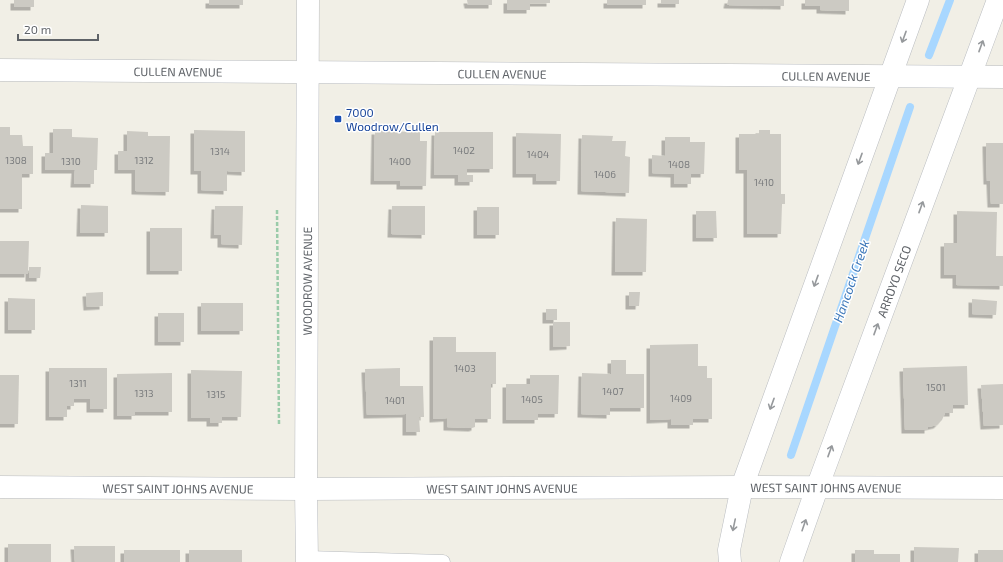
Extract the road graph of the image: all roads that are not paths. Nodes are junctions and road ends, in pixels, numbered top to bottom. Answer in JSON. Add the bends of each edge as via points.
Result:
{"nodes":[{"id":1,"x":308,"y":0,"type":"edge"},
{"id":2,"x":918,"y":0,"type":"edge"},
{"id":3,"x":998,"y":0,"type":"edge"},
{"id":4,"x":0,"y":70,"type":"edge"},
{"id":5,"x":307,"y":72,"type":"junction"},
{"id":6,"x":890,"y":76,"type":"junction"},
{"id":7,"x":970,"y":77,"type":"junction"},
{"id":8,"x":1003,"y":77,"type":"edge"},
{"id":9,"x":0,"y":487,"type":"edge"},
{"id":10,"x":742,"y":487,"type":"junction"},
{"id":11,"x":817,"y":488,"type":"junction"},
{"id":12,"x":1003,"y":488,"type":"edge"},
{"id":13,"x":306,"y":489,"type":"junction"},
{"id":14,"x":307,"y":560,"type":"edge"},
{"id":15,"x":443,"y":562,"type":"edge"},
{"id":16,"x":730,"y":562,"type":"edge"},
{"id":17,"x":791,"y":562,"type":"edge"}],
"edges":[{"from":1,"to":5,"type":"street","name":"WOODROW AVENUE"},
{"from":2,"to":6,"type":"street","one_way":true},
{"from":7,"to":3,"type":"street","name":"ARROYO SECO","one_way":true},
{"from":4,"to":5,"type":"street","name":"CULLEN AVENUE"},
{"from":5,"to":6,"type":"street","name":"CULLEN AVENUE"},
{"from":5,"to":13,"type":"street","name":"WOODROW AVENUE"},
{"from":6,"to":7,"type":"street","name":"CULLEN AVENUE"},
{"from":6,"to":10,"type":"street","one_way":true},
{"from":7,"to":8,"type":"street","name":"CULLEN AVENUE"},
{"from":11,"to":7,"type":"street","name":"ARROYO SECO","one_way":true},
{"from":9,"to":13,"type":"street","name":"WEST SAINT JOHNS AVENUE"},
{"from":10,"to":11,"type":"street","name":"WEST SAINT JOHNS AVENUE"},
{"from":10,"to":13,"type":"street","name":"WEST SAINT JOHNS AVENUE"},
{"from":10,"to":16,"type":"street","one_way":true,"via":[[729,550]]},
{"from":11,"to":12,"type":"street","name":"WEST SAINT JOHNS AVENUE"},
{"from":17,"to":11,"type":"street","name":"ARROYO SECO","one_way":true},
{"from":13,"to":14,"type":"street","name":"WOODROW AVENUE"},
{"from":14,"to":15,"type":"lane"}]}
